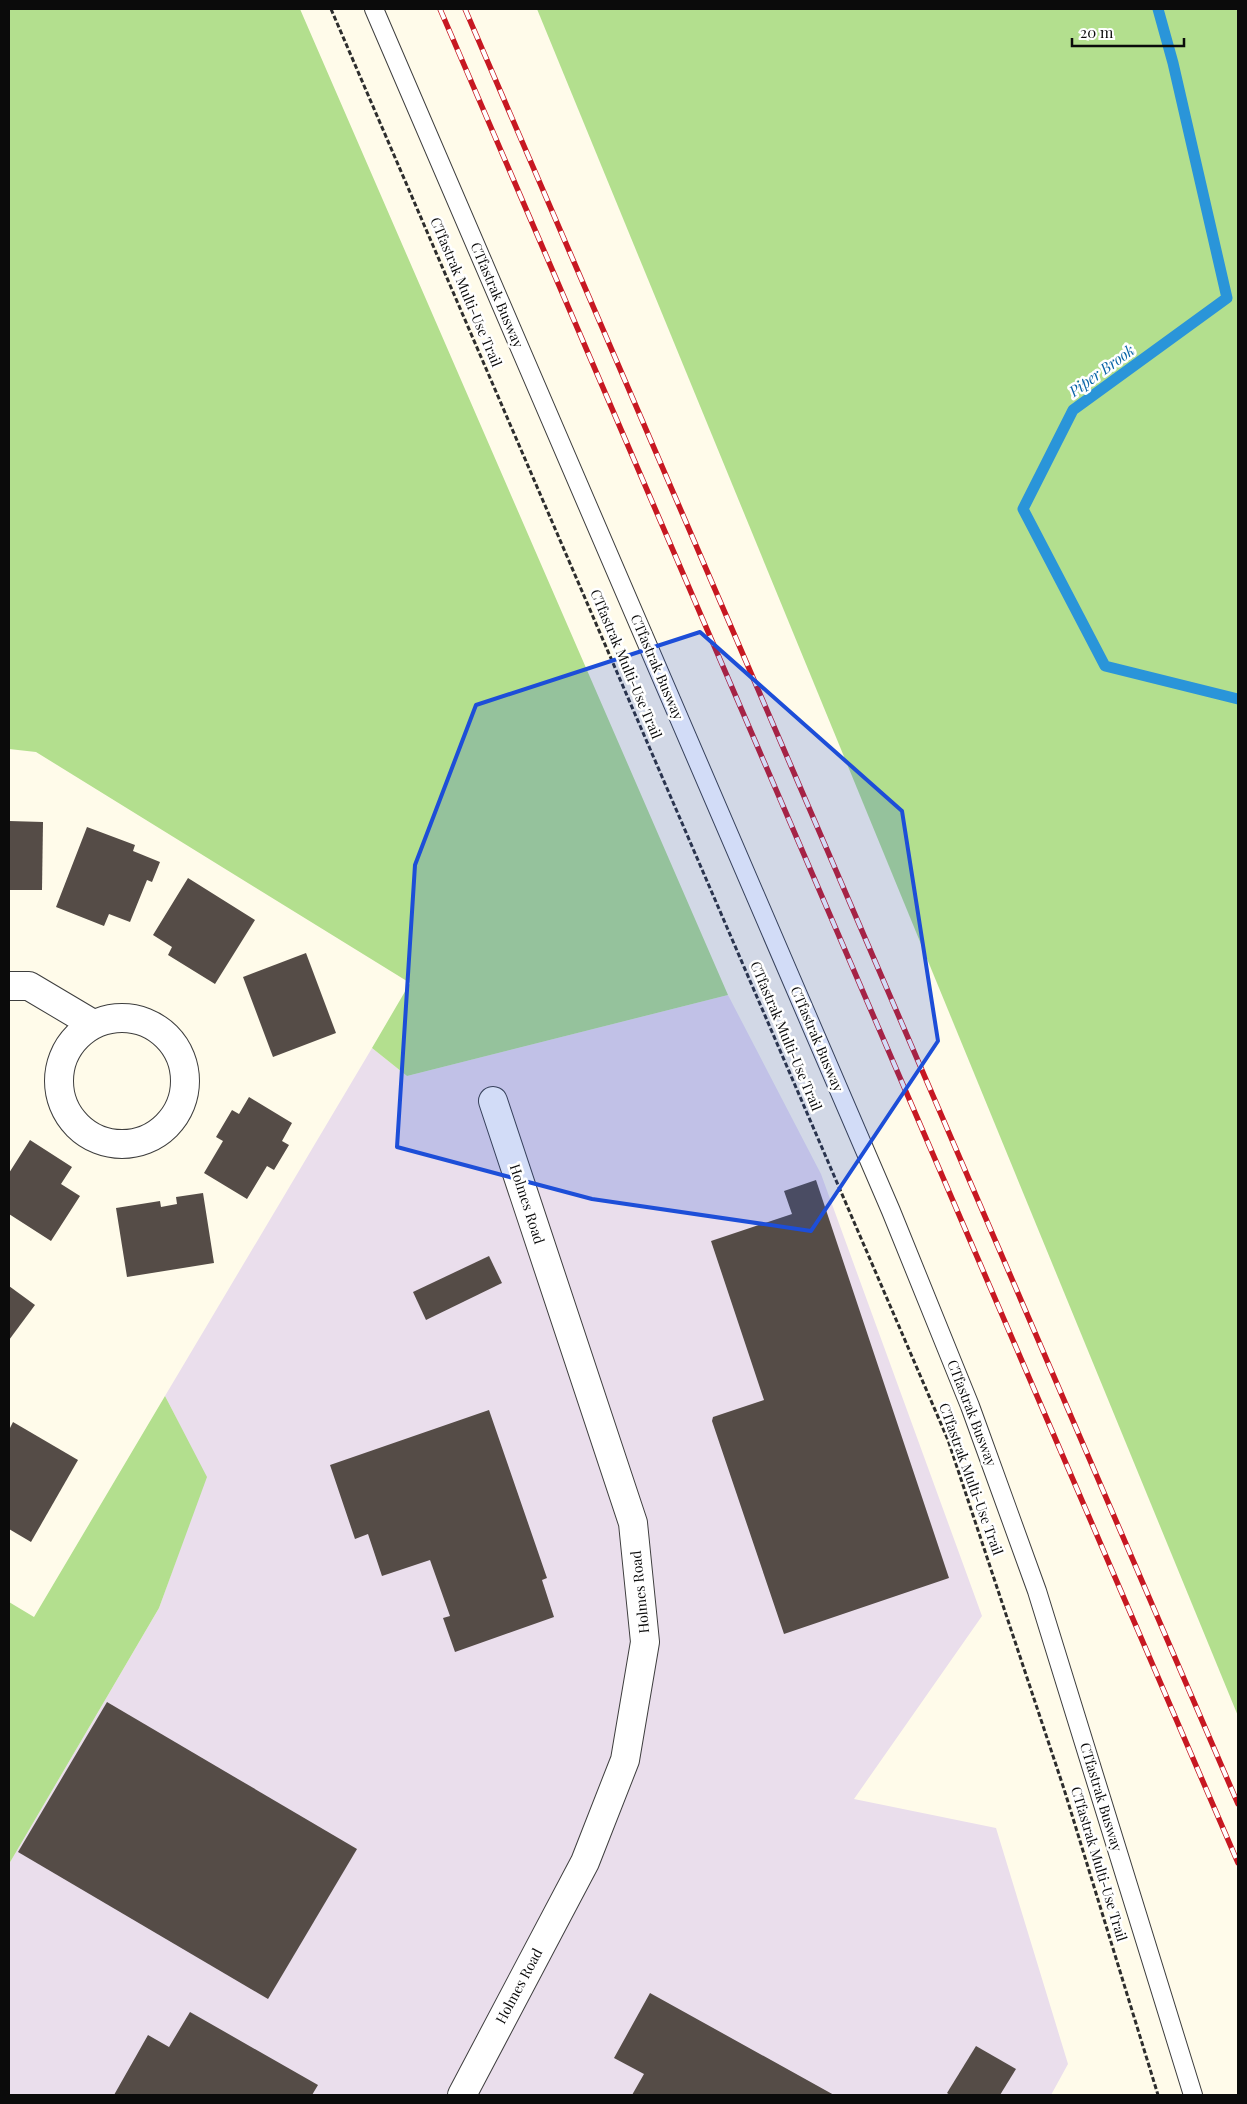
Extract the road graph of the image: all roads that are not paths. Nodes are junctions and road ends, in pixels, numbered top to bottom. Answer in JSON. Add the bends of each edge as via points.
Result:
{"nodes":[{"id":1,"x":374,"y":9,"type":"edge"},
{"id":2,"x":9,"y":986,"type":"edge"},
{"id":3,"x":93,"y":1024,"type":"junction"},
{"id":4,"x":493,"y":1101,"type":"dead end"},
{"id":5,"x":462,"y":2095,"type":"edge"},
{"id":6,"x":1194,"y":2095,"type":"edge"}],
"edges":[{"from":1,"to":6,"type":"lane","name":"CTfastrak Busway","via":[[891,1211],[970,1406],[1037,1591]]},
{"from":2,"to":3,"type":"street","via":[[29,986]]},
{"from":3,"to":3,"type":"street","via":[[76,1036],[64,1054],[58,1075],[59,1096],[68,1116],[83,1132],[102,1142],[124,1145],[145,1141],[164,1129],[177,1114],[184,1095],[185,1074],[180,1054],[168,1037],[146,1022],[112,1018]]},
{"from":4,"to":5,"type":"street","name":"Holmes Road","via":[[634,1523],[645,1642],[625,1760],[585,1862]]}]}
